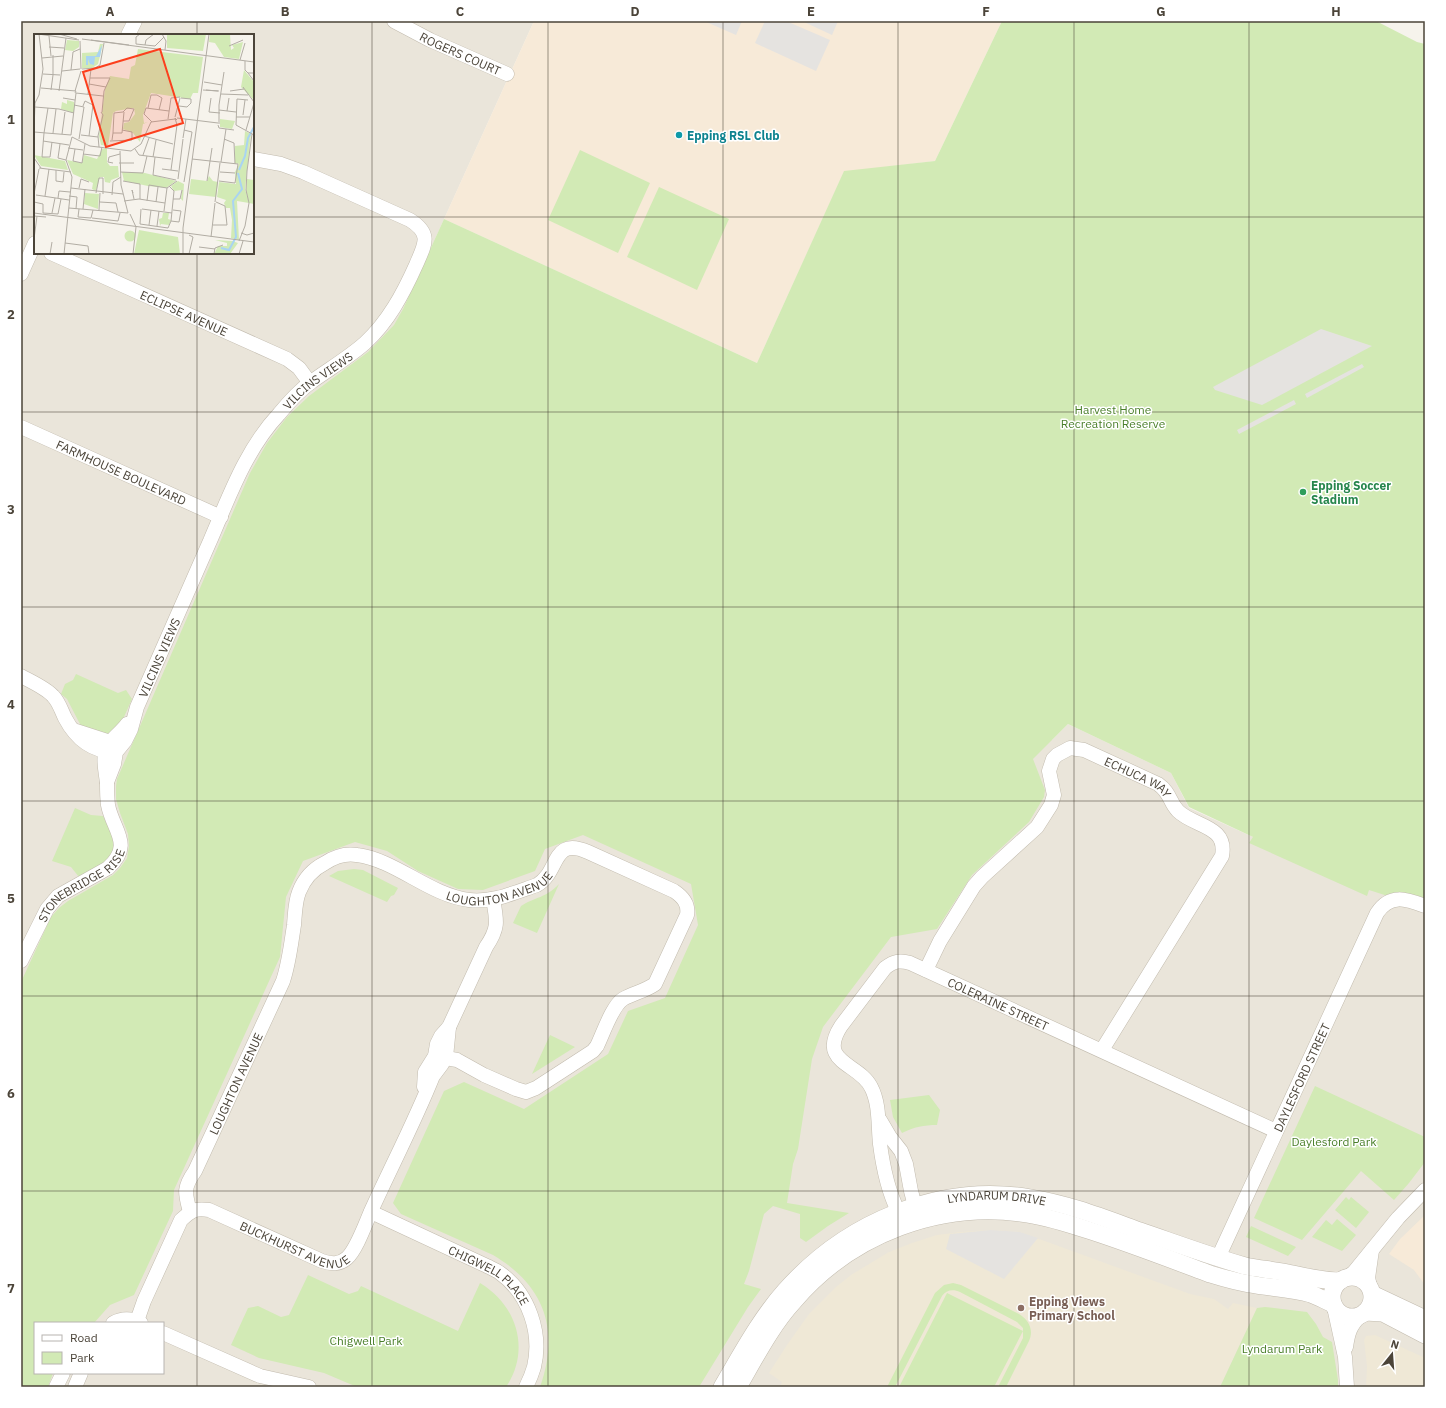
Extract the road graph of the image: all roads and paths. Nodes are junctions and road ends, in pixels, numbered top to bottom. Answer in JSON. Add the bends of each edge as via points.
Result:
{"nodes":[{"id":1,"x":134,"y":21,"type":"edge"},
{"id":2,"x":394,"y":21,"type":"edge"},
{"id":3,"x":128,"y":34,"type":"edge"},
{"id":4,"x":507,"y":74,"type":"dead end"},
{"id":5,"x":254,"y":159,"type":"edge"},
{"id":6,"x":34,"y":247,"type":"edge"},
{"id":7,"x":53,"y":254,"type":"edge"},
{"id":8,"x":21,"y":274,"type":"edge"},
{"id":9,"x":310,"y":382,"type":"junction"},
{"id":10,"x":21,"y":427,"type":"edge"},
{"id":11,"x":221,"y":517,"type":"junction"},
{"id":12,"x":21,"y":676,"type":"edge"},
{"id":13,"x":21,"y":682,"type":"edge"},
{"id":14,"x":39,"y":687,"type":"junction"},
{"id":15,"x":110,"y":748,"type":"junction"},
{"id":16,"x":488,"y":900,"type":"junction"},
{"id":17,"x":1425,"y":906,"type":"edge"},
{"id":18,"x":21,"y":961,"type":"edge"},
{"id":19,"x":926,"y":970,"type":"junction"},
{"id":20,"x":1102,"y":1050,"type":"junction"},
{"id":21,"x":441,"y":1059,"type":"junction"},
{"id":22,"x":877,"y":1115,"type":"junction"},
{"id":23,"x":1276,"y":1131,"type":"junction"},
{"id":24,"x":1425,"y":1190,"type":"edge"},
{"id":25,"x":194,"y":1210,"type":"junction"},
{"id":26,"x":371,"y":1212,"type":"junction"},
{"id":27,"x":909,"y":1216,"type":"junction"},
{"id":28,"x":1373,"y":1250,"type":"junction"},
{"id":29,"x":1218,"y":1258,"type":"junction"},
{"id":30,"x":1343,"y":1280,"type":"junction"},
{"id":31,"x":1371,"y":1292,"type":"junction"},
{"id":32,"x":1334,"y":1305,"type":"junction"},
{"id":33,"x":1363,"y":1314,"type":"junction"},
{"id":34,"x":1425,"y":1319,"type":"edge"},
{"id":35,"x":115,"y":1322,"type":"edge"},
{"id":36,"x":139,"y":1322,"type":"edge"},
{"id":37,"x":164,"y":1333,"type":"edge"},
{"id":38,"x":1425,"y":1335,"type":"edge"},
{"id":39,"x":1345,"y":1357,"type":"junction"},
{"id":40,"x":62,"y":1374,"type":"edge"},
{"id":41,"x":81,"y":1374,"type":"edge"},
{"id":42,"x":56,"y":1387,"type":"edge"},
{"id":43,"x":75,"y":1387,"type":"edge"},
{"id":44,"x":310,"y":1387,"type":"edge"},
{"id":45,"x":526,"y":1387,"type":"edge"},
{"id":46,"x":722,"y":1387,"type":"edge"},
{"id":47,"x":738,"y":1387,"type":"edge"},
{"id":48,"x":1347,"y":1387,"type":"edge"}],
"edges":[{"from":1,"to":3,"type":"street"},
{"from":2,"to":4,"type":"street","name":"ROGERS COURT"},
{"from":5,"to":9,"type":"street","name":"VILCINS VIEWS","via":[[281,164],[315,177],[410,220],[424,231],[425,240],[411,277],[382,326],[346,359]]},
{"from":6,"to":8,"type":"street"},
{"from":7,"to":9,"type":"street","name":"ECLIPSE AVENUE","via":[[287,359],[299,368]]},
{"from":9,"to":11,"type":"street","name":"VILCINS VIEWS","via":[[279,413],[259,440],[242,469]]},
{"from":10,"to":11,"type":"street","name":"FARMHOUSE BOULEVARD"},
{"from":11,"to":15,"type":"street","name":"VILCINS VIEWS","via":[[137,707],[125,741]]},
{"from":12,"to":14,"type":"street"},
{"from":13,"to":14,"type":"street"},
{"from":14,"to":15,"type":"street","via":[[52,695],[60,705],[71,728],[80,739],[93,747]]},
{"from":15,"to":18,"type":"street","name":"STONEBRIDGE RISE","via":[[114,764],[107,782],[108,805],[120,837],[119,854],[108,868],[58,896],[47,909]]},
{"from":16,"to":21,"type":"street","name":"BUCKHURST AVENUE","via":[[497,918],[494,935],[486,946],[449,1026],[437,1044]]},
{"from":16,"to":21,"type":"street","name":"LOUGHTON AVENUE","via":[[537,885],[547,876],[560,852],[576,848],[674,891],[685,901],[688,911],[655,984],[618,1003],[597,1046],[589,1054],[536,1088],[526,1092],[516,1089],[457,1060]]},
{"from":16,"to":25,"type":"street","name":"LOUGHTON AVENUE","via":[[470,900],[442,893],[381,862],[355,854],[331,859],[311,873],[299,892],[288,965],[283,981],[195,1171]]},
{"from":17,"to":23,"type":"street","name":"DAYLESFORD STREET","via":[[1400,899],[1390,900],[1381,907]]},
{"from":19,"to":20,"type":"street","name":"COLERAINE STREET"},
{"from":19,"to":20,"type":"street","name":"ECHUCA WAY","via":[[940,941],[974,886],[1037,827],[1051,805],[1054,795],[1049,771],[1053,759],[1070,748],[1084,750],[1165,789],[1184,816],[1215,832],[1222,844],[1222,856]]},
{"from":19,"to":22,"type":"street","name":"COLERAINE STREET","via":[[902,961],[891,963],[841,1026],[835,1038],[837,1056],[858,1072],[871,1087]]},
{"from":20,"to":23,"type":"street","name":"COLERAINE STREET"},
{"from":21,"to":26,"type":"street","name":"BUCKHURST AVENUE","via":[[425,1072],[424,1097]]},
{"from":22,"to":27,"type":"street","name":"COLERAINE STREET","via":[[880,1146],[891,1198]]},
{"from":22,"to":27,"type":"street","name":"COLERAINE STREET","via":[[901,1151],[906,1164],[911,1191]]},
{"from":23,"to":29,"type":"street","name":"DAYLESFORD STREET"},
{"from":24,"to":28,"type":"street","via":[[1398,1218]]},
{"from":25,"to":26,"type":"street","name":"BUCKHURST AVENUE","via":[[209,1210],[332,1264],[344,1261],[352,1253]]},
{"from":25,"to":36,"type":"street","via":[[181,1220],[144,1301]]},
{"from":26,"to":45,"type":"street","name":"CHIGWELL PLACE","via":[[487,1266],[500,1273],[514,1286],[525,1301],[536,1336],[534,1368]]},
{"from":27,"to":29,"type":"street","name":"LYNDARUM DRIVE","via":[[965,1196],[1029,1198],[1062,1204]]},
{"from":27,"to":32,"type":"street","name":"LYNDARUM DRIVE","via":[[994,1211],[1058,1220],[1213,1275],[1311,1294]]},
{"from":27,"to":46,"type":"street","name":"LYNDARUM DRIVE","via":[[869,1225],[844,1239],[800,1275],[766,1315]]},
{"from":27,"to":47,"type":"street","name":"LYNDARUM DRIVE","via":[[851,1251],[810,1284],[777,1322]]},
{"from":28,"to":30,"type":"street","via":[[1354,1272]]},
{"from":28,"to":31,"type":"street","via":[[1368,1278]]},
{"from":29,"to":30,"type":"street","name":"LYNDARUM DRIVE","via":[[1316,1280]]},
{"from":30,"to":31,"type":"street","via":[[1354,1277],[1361,1279]]},
{"from":30,"to":32,"type":"street","via":[[1333,1291]]},
{"from":31,"to":33,"type":"street","via":[[1371,1304]]},
{"from":31,"to":34,"type":"street"},
{"from":32,"to":33,"type":"street","via":[[1346,1316]]},
{"from":32,"to":39,"type":"street"},
{"from":33,"to":38,"type":"street","via":[[1383,1313]]},
{"from":33,"to":39,"type":"street","via":[[1352,1323]]},
{"from":35,"to":36,"type":"street","via":[[124,1319]]},
{"from":37,"to":44,"type":"street","via":[[260,1376]]},
{"from":39,"to":48,"type":"street"},
{"from":40,"to":42,"type":"street"},
{"from":41,"to":43,"type":"street"}]}
